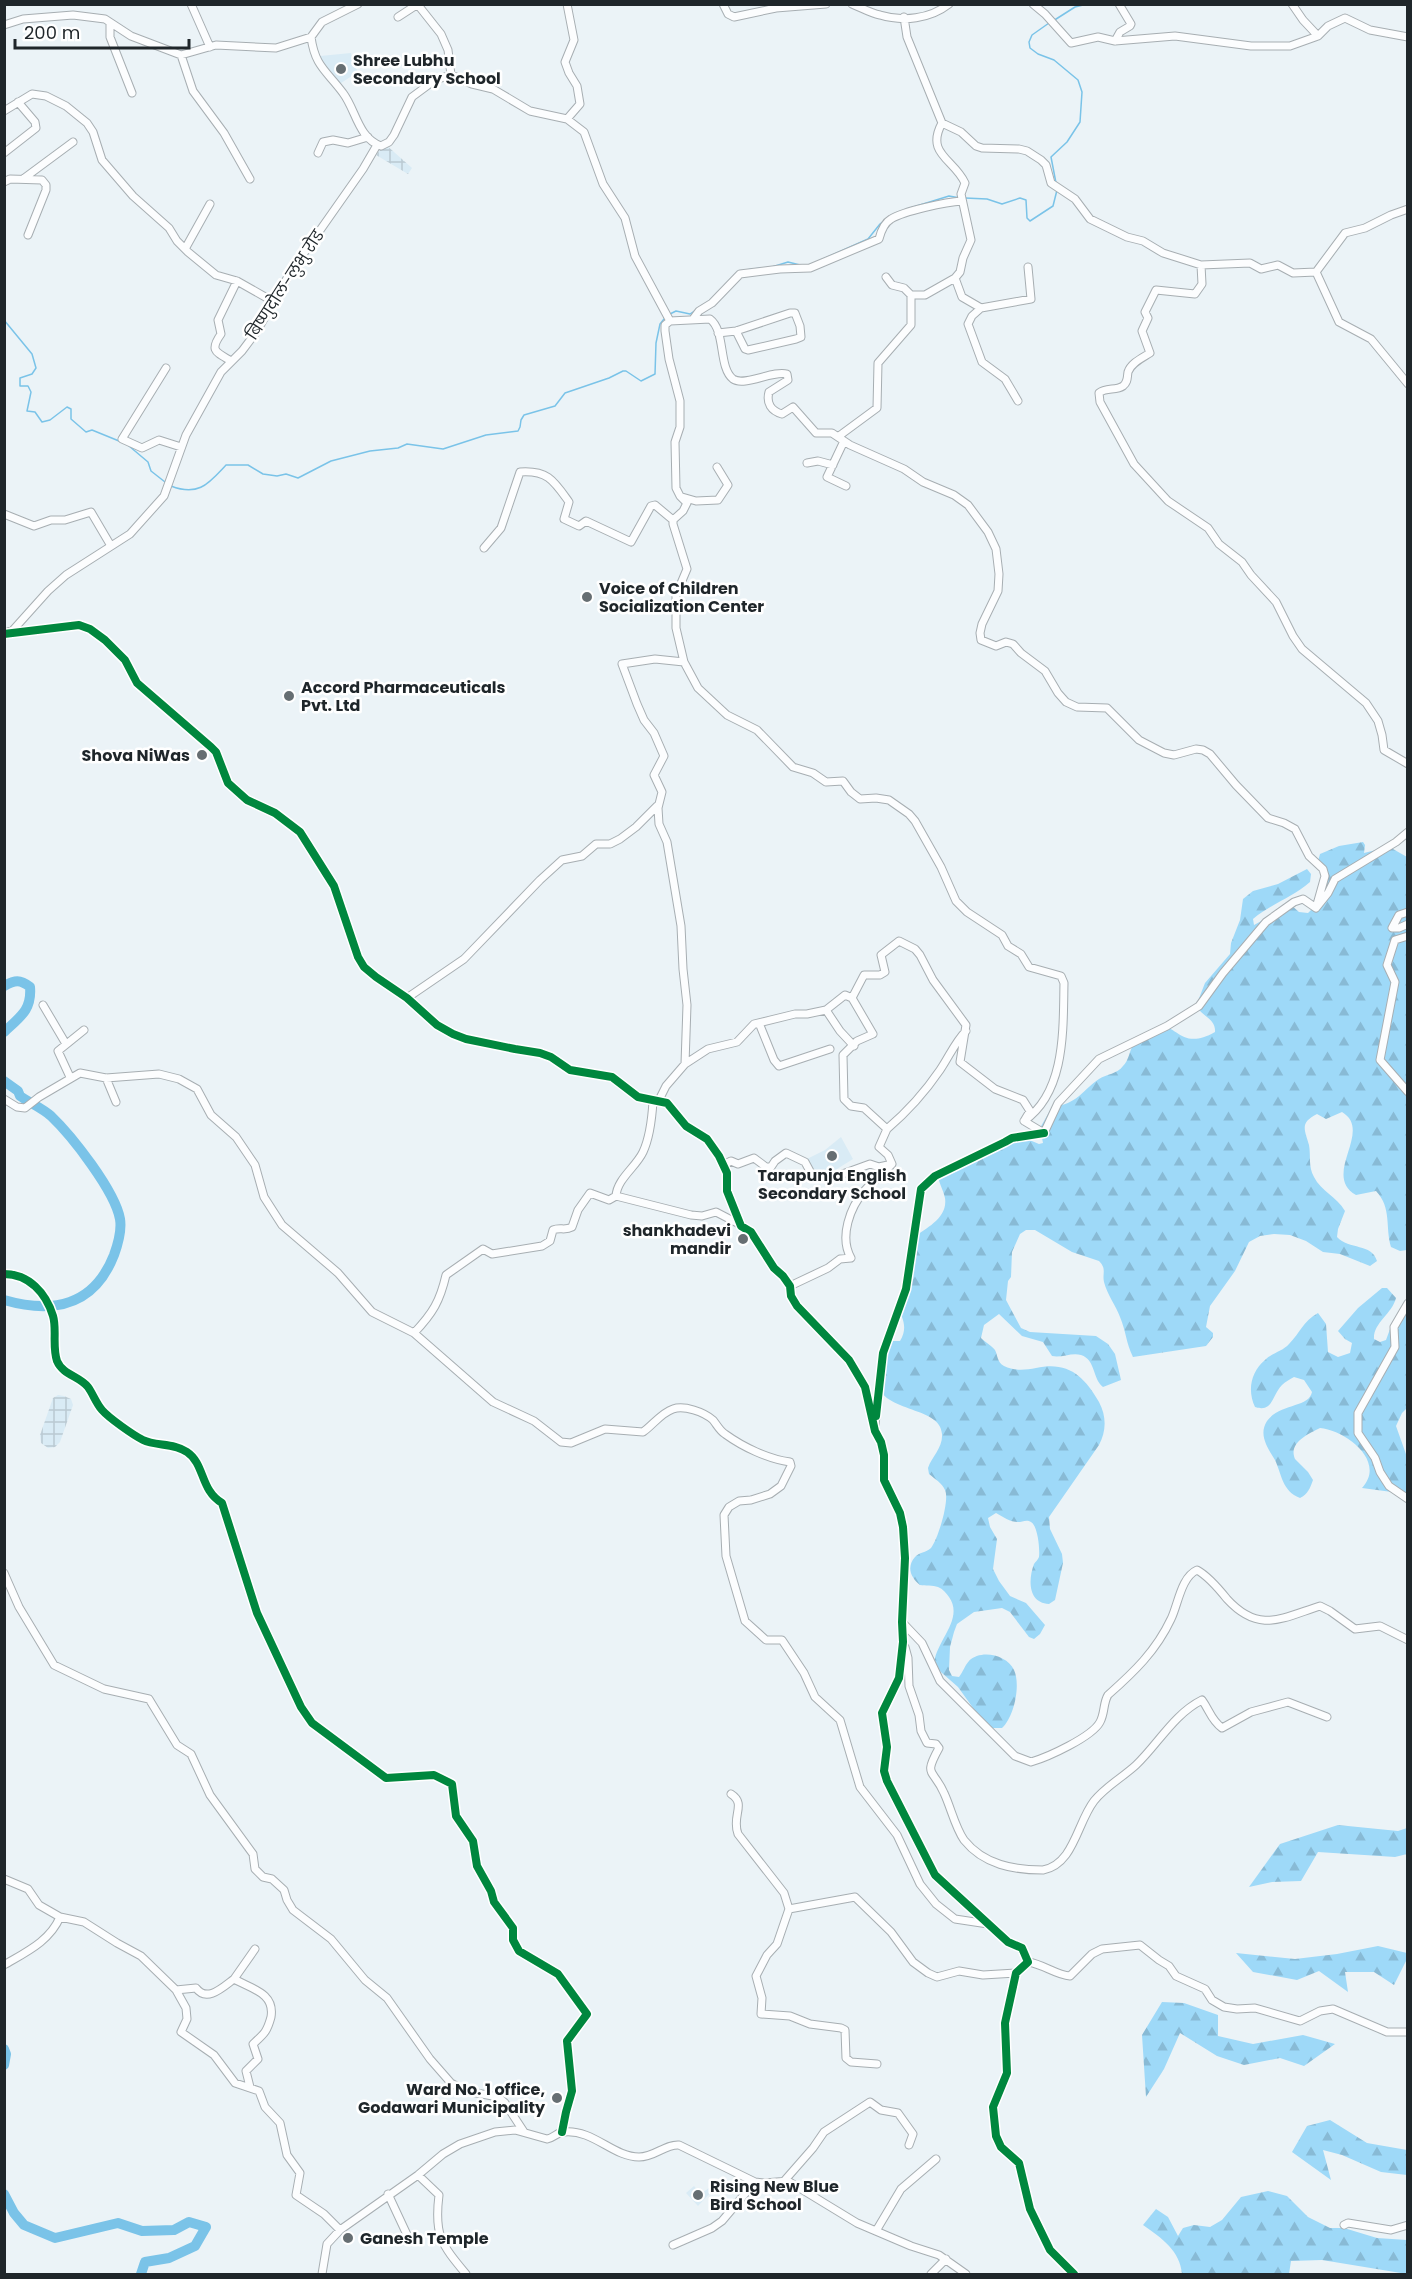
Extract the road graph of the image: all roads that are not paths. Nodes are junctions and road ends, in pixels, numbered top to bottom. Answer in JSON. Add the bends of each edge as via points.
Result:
{"nodes":[{"id":1,"x":191,"y":4,"type":"edge"},
{"id":2,"x":358,"y":4,"type":"edge"},
{"id":3,"x":567,"y":4,"type":"edge"},
{"id":4,"x":723,"y":4,"type":"edge"},
{"id":5,"x":826,"y":4,"type":"edge"},
{"id":6,"x":852,"y":4,"type":"edge"},
{"id":7,"x":949,"y":4,"type":"edge"},
{"id":8,"x":1033,"y":4,"type":"edge"},
{"id":9,"x":1119,"y":4,"type":"edge"},
{"id":10,"x":1292,"y":4,"type":"edge"},
{"id":11,"x":418,"y":5,"type":"edge"},
{"id":12,"x":339,"y":8,"type":"edge"},
{"id":13,"x":398,"y":16,"type":"dead end"},
{"id":14,"x":904,"y":17,"type":"junction"},
{"id":15,"x":110,"y":23,"type":"junction"},
{"id":16,"x":4,"y":25,"type":"edge"},
{"id":17,"x":1318,"y":36,"type":"junction"},
{"id":18,"x":310,"y":37,"type":"junction"},
{"id":19,"x":1407,"y":37,"type":"edge"},
{"id":20,"x":1115,"y":41,"type":"junction"},
{"id":21,"x":210,"y":47,"type":"junction"},
{"id":22,"x":181,"y":54,"type":"junction"},
{"id":23,"x":451,"y":75,"type":"junction"},
{"id":24,"x":132,"y":93,"type":"dead end"},
{"id":25,"x":18,"y":102,"type":"junction"},
{"id":26,"x":4,"y":111,"type":"edge"},
{"id":27,"x":567,"y":119,"type":"junction"},
{"id":28,"x":942,"y":123,"type":"junction"},
{"id":29,"x":368,"y":137,"type":"junction"},
{"id":30,"x":73,"y":142,"type":"dead end"},
{"id":31,"x":377,"y":145,"type":"junction"},
{"id":32,"x":4,"y":153,"type":"edge"},
{"id":33,"x":318,"y":153,"type":"dead end"},
{"id":34,"x":250,"y":178,"type":"dead end"},
{"id":35,"x":23,"y":179,"type":"junction"},
{"id":36,"x":4,"y":182,"type":"edge"},
{"id":37,"x":961,"y":198,"type":"junction"},
{"id":38,"x":210,"y":204,"type":"dead end"},
{"id":39,"x":1407,"y":209,"type":"edge"},
{"id":40,"x":28,"y":235,"type":"dead end"},
{"id":41,"x":185,"y":249,"type":"junction"},
{"id":42,"x":1201,"y":265,"type":"junction"},
{"id":43,"x":1028,"y":267,"type":"dead end"},
{"id":44,"x":1316,"y":272,"type":"junction"},
{"id":45,"x":886,"y":277,"type":"dead end"},
{"id":46,"x":955,"y":278,"type":"junction"},
{"id":47,"x":237,"y":281,"type":"junction"},
{"id":48,"x":911,"y":295,"type":"junction"},
{"id":49,"x":274,"y":302,"type":"junction"},
{"id":50,"x":981,"y":308,"type":"junction"},
{"id":51,"x":668,"y":317,"type":"junction"},
{"id":52,"x":693,"y":319,"type":"junction"},
{"id":53,"x":736,"y":331,"type":"junction"},
{"id":54,"x":718,"y":333,"type":"junction"},
{"id":55,"x":231,"y":361,"type":"junction"},
{"id":56,"x":166,"y":368,"type":"dead end"},
{"id":57,"x":1407,"y":384,"type":"edge"},
{"id":58,"x":1017,"y":401,"type":"dead end"},
{"id":59,"x":841,"y":439,"type":"junction"},
{"id":60,"x":181,"y":447,"type":"junction"},
{"id":61,"x":807,"y":463,"type":"dead end"},
{"id":62,"x":832,"y":465,"type":"junction"},
{"id":63,"x":717,"y":467,"type":"dead end"},
{"id":64,"x":846,"y":486,"type":"dead end"},
{"id":65,"x":680,"y":496,"type":"junction"},
{"id":66,"x":4,"y":514,"type":"edge"},
{"id":67,"x":673,"y":520,"type":"junction"},
{"id":68,"x":111,"y":546,"type":"junction"},
{"id":69,"x":484,"y":548,"type":"dead end"},
{"id":70,"x":4,"y":634,"type":"edge"},
{"id":71,"x":684,"y":662,"type":"junction"},
{"id":72,"x":1407,"y":764,"type":"edge"},
{"id":73,"x":659,"y":804,"type":"junction"},
{"id":74,"x":1407,"y":832,"type":"edge"},
{"id":75,"x":1316,"y":908,"type":"junction"},
{"id":76,"x":1407,"y":912,"type":"edge"},
{"id":77,"x":1407,"y":924,"type":"edge"},
{"id":78,"x":1407,"y":936,"type":"edge"},
{"id":79,"x":407,"y":998,"type":"junction"},
{"id":80,"x":852,"y":998,"type":"junction"},
{"id":81,"x":43,"y":1005,"type":"dead end"},
{"id":82,"x":826,"y":1010,"type":"junction"},
{"id":83,"x":759,"y":1023,"type":"junction"},
{"id":84,"x":84,"y":1030,"type":"dead end"},
{"id":85,"x":966,"y":1031,"type":"junction"},
{"id":86,"x":66,"y":1044,"type":"junction"},
{"id":87,"x":854,"y":1046,"type":"junction"},
{"id":88,"x":830,"y":1049,"type":"dead end"},
{"id":89,"x":685,"y":1064,"type":"junction"},
{"id":90,"x":70,"y":1077,"type":"junction"},
{"id":91,"x":106,"y":1078,"type":"junction"},
{"id":92,"x":1407,"y":1092,"type":"edge"},
{"id":93,"x":4,"y":1099,"type":"edge"},
{"id":94,"x":116,"y":1102,"type":"dead end"},
{"id":95,"x":656,"y":1102,"type":"junction"},
{"id":96,"x":1024,"y":1121,"type":"junction"},
{"id":97,"x":887,"y":1130,"type":"junction"},
{"id":98,"x":1044,"y":1133,"type":"junction"},
{"id":99,"x":723,"y":1165,"type":"junction"},
{"id":100,"x":889,"y":1167,"type":"junction"},
{"id":101,"x":616,"y":1196,"type":"junction"},
{"id":102,"x":741,"y":1225,"type":"junction"},
{"id":103,"x":4,"y":1274,"type":"edge"},
{"id":104,"x":790,"y":1286,"type":"junction"},
{"id":105,"x":1407,"y":1303,"type":"edge"},
{"id":106,"x":414,"y":1333,"type":"junction"},
{"id":107,"x":875,"y":1431,"type":"junction"},
{"id":108,"x":1407,"y":1499,"type":"edge"},
{"id":109,"x":4,"y":1573,"type":"edge"},
{"id":110,"x":902,"y":1622,"type":"junction"},
{"id":111,"x":1407,"y":1640,"type":"edge"},
{"id":112,"x":903,"y":1642,"type":"junction"},
{"id":113,"x":1327,"y":1717,"type":"dead end"},
{"id":114,"x":731,"y":1794,"type":"dead end"},
{"id":115,"x":4,"y":1879,"type":"edge"},
{"id":116,"x":789,"y":1909,"type":"junction"},
{"id":117,"x":60,"y":1917,"type":"junction"},
{"id":118,"x":988,"y":1924,"type":"junction"},
{"id":119,"x":255,"y":1949,"type":"dead end"},
{"id":120,"x":1028,"y":1962,"type":"junction"},
{"id":121,"x":4,"y":1965,"type":"edge"},
{"id":122,"x":1016,"y":1973,"type":"junction"},
{"id":123,"x":234,"y":1979,"type":"junction"},
{"id":124,"x":176,"y":1990,"type":"junction"},
{"id":125,"x":1407,"y":2032,"type":"edge"},
{"id":126,"x":877,"y":2064,"type":"dead end"},
{"id":127,"x":250,"y":2087,"type":"junction"},
{"id":128,"x":524,"y":2132,"type":"junction"},
{"id":129,"x":562,"y":2132,"type":"junction"},
{"id":130,"x":909,"y":2145,"type":"dead end"},
{"id":131,"x":936,"y":2159,"type":"dead end"},
{"id":132,"x":418,"y":2175,"type":"junction"},
{"id":133,"x":785,"y":2180,"type":"junction"},
{"id":134,"x":756,"y":2182,"type":"junction"},
{"id":135,"x":388,"y":2194,"type":"junction"},
{"id":136,"x":1344,"y":2225,"type":"dead end"},
{"id":137,"x":1407,"y":2225,"type":"edge"},
{"id":138,"x":340,"y":2230,"type":"junction"},
{"id":139,"x":876,"y":2231,"type":"junction"},
{"id":140,"x":409,"y":2239,"type":"dead end"},
{"id":141,"x":674,"y":2245,"type":"dead end"},
{"id":142,"x":946,"y":2259,"type":"junction"},
{"id":143,"x":322,"y":2274,"type":"edge"},
{"id":144,"x":466,"y":2274,"type":"edge"},
{"id":145,"x":931,"y":2274,"type":"edge"},
{"id":146,"x":966,"y":2274,"type":"edge"},
{"id":147,"x":1074,"y":2274,"type":"edge"}],
"edges":[{"from":1,"to":21,"type":"street"},
{"from":2,"to":12,"type":"street"},
{"from":3,"to":27,"type":"street","via":[[574,40],[565,62],[577,86],[580,104]]},
{"from":4,"to":5,"type":"street","via":[[734,17],[776,8]]},
{"from":6,"to":14,"type":"street","via":[[879,15]]},
{"from":7,"to":14,"type":"street","via":[[931,16]]},
{"from":8,"to":20,"type":"street","via":[[1071,43],[1098,37]]},
{"from":9,"to":20,"type":"street","via":[[1131,24]]},
{"from":10,"to":17,"type":"street"},
{"from":11,"to":13,"type":"street"},
{"from":11,"to":23,"type":"street","via":[[441,34],[448,50]]},
{"from":12,"to":18,"type":"street"},
{"from":14,"to":28,"type":"street","via":[[907,37]]},
{"from":15,"to":16,"type":"street","via":[[73,15]]},
{"from":15,"to":22,"type":"street","via":[[131,36]]},
{"from":15,"to":24,"type":"street","via":[[110,37]]},
{"from":17,"to":19,"type":"street","via":[[1345,18],[1370,30]]},
{"from":17,"to":20,"type":"street","via":[[1290,46],[1251,46],[1175,36]]},
{"from":18,"to":21,"type":"street","via":[[276,48]]},
{"from":18,"to":29,"type":"street","via":[[318,63],[343,93]]},
{"from":21,"to":22,"type":"street"},
{"from":22,"to":34,"type":"street","via":[[193,91]]},
{"from":23,"to":27,"type":"street","via":[[493,89],[530,111]]},
{"from":23,"to":31,"type":"street","name":"बिष्णुदोल-लुभु रोड","via":[[435,80],[412,97],[389,142]]},
{"from":25,"to":26,"type":"street"},
{"from":25,"to":32,"type":"street","via":[[36,128]]},
{"from":25,"to":41,"type":"street","via":[[32,94],[46,96],[87,123],[102,160],[170,228]]},
{"from":27,"to":51,"type":"street","via":[[586,135],[603,184],[625,218],[635,256]]},
{"from":28,"to":37,"type":"street","via":[[936,143],[962,176],[965,187]]},
{"from":28,"to":42,"type":"street","via":[[982,148],[1027,151],[1046,165],[1051,183],[1075,199],[1090,219],[1143,241],[1163,254]]},
{"from":29,"to":31,"type":"street"},
{"from":29,"to":33,"type":"street","via":[[348,143],[327,139]]},
{"from":30,"to":35,"type":"street"},
{"from":31,"to":49,"type":"street","name":"बिष्णुदोल-लुभु रोड"},
{"from":35,"to":36,"type":"street"},
{"from":35,"to":40,"type":"street","via":[[42,180],[46,185]]},
{"from":37,"to":46,"type":"street","via":[[971,240]]},
{"from":37,"to":52,"type":"street","via":[[892,218],[884,225],[879,239],[810,268],[740,274]]},
{"from":38,"to":41,"type":"street"},
{"from":39,"to":44,"type":"street","via":[[1345,233]]},
{"from":41,"to":47,"type":"street","via":[[216,275]]},
{"from":42,"to":44,"type":"street","via":[[1250,263],[1261,268],[1278,265],[1293,273]]},
{"from":42,"to":72,"type":"street","via":[[1202,284],[1196,294],[1156,290],[1145,312],[1148,318],[1142,331],[1150,353],[1128,371],[1122,386],[1103,390],[1100,402],[1134,464],[1168,501],[1208,528],[1219,544],[1242,562],[1276,602],[1302,649],[1366,703],[1378,721],[1384,750]]},
{"from":43,"to":50,"type":"street","via":[[1031,299]]},
{"from":44,"to":57,"type":"street","via":[[1339,322],[1371,339]]},
{"from":45,"to":48,"type":"street"},
{"from":46,"to":48,"type":"street","via":[[925,295]]},
{"from":46,"to":50,"type":"street","via":[[962,297]]},
{"from":47,"to":49,"type":"street"},
{"from":47,"to":55,"type":"street","via":[[218,320],[221,334],[214,348]]},
{"from":48,"to":59,"type":"street","via":[[911,325],[878,363],[877,408]]},
{"from":49,"to":55,"type":"street","name":"बिष्णुदोल-लुभु रोड","via":[[257,331]]},
{"from":50,"to":58,"type":"street","via":[[968,324],[979,358],[1005,379]]},
{"from":51,"to":52,"type":"street"},
{"from":51,"to":65,"type":"street","via":[[664,331],[680,401],[680,428],[675,442],[676,488]]},
{"from":52,"to":54,"type":"street","via":[[710,319]]},
{"from":53,"to":53,"type":"street","via":[[795,313],[801,337],[748,350]]},
{"from":53,"to":54,"type":"street"},
{"from":54,"to":59,"type":"street","via":[[734,380],[785,373],[788,380],[769,393],[773,410],[782,414],[793,407],[816,433],[832,433]]},
{"from":55,"to":60,"type":"street","name":"बिष्णुदोल-लुभु रोड","via":[[221,372]]},
{"from":56,"to":60,"type":"street","via":[[122,439],[142,448],[159,440]]},
{"from":59,"to":62,"type":"street"},
{"from":59,"to":75,"type":"street","via":[[961,499],[988,532],[996,549],[999,583],[980,633],[983,642],[996,646],[1011,642],[1045,671],[1066,702],[1077,707],[1107,708],[1139,740],[1164,753],[1174,755],[1196,749],[1210,754],[1268,818],[1295,829],[1309,856],[1323,869],[1325,876]]},
{"from":60,"to":68,"type":"street","name":"बिष्णुदोल-लुभु रोड","via":[[164,496],[130,534]]},
{"from":61,"to":62,"type":"street"},
{"from":62,"to":64,"type":"street","via":[[827,477]]},
{"from":63,"to":65,"type":"street","via":[[729,485],[718,500],[696,501]]},
{"from":65,"to":67,"type":"street","via":[[686,507]]},
{"from":66,"to":68,"type":"street","via":[[34,526],[91,512]]},
{"from":67,"to":69,"type":"street","via":[[656,505],[651,506],[631,542],[586,521],[579,526],[564,519],[569,502],[555,482],[536,471],[520,472],[501,528]]},
{"from":67,"to":71,"type":"street","via":[[687,569],[676,595],[675,616]]},
{"from":68,"to":70,"type":"street","name":"बिष्णुदोल-लुभु रोड","via":[[66,575],[13,630]]},
{"from":70,"to":79,"type":"street","via":[[79,625],[105,640],[125,660],[137,683],[216,752],[228,783],[247,800],[275,813],[300,832],[334,886],[364,967]]},
{"from":71,"to":73,"type":"street","via":[[656,659],[622,664],[644,720],[664,756],[654,775],[662,792]]},
{"from":71,"to":96,"type":"street","via":[[708,698],[727,715],[757,730],[793,767],[826,782],[843,781],[860,799],[889,800],[909,814],[956,901],[1002,935],[1029,967],[1061,976],[1063,1032],[1053,1085]]},
{"from":73,"to":79,"type":"street","via":[[620,839],[596,844],[582,856],[562,860],[464,959]]},
{"from":73,"to":89,"type":"street","via":[[659,824],[667,842],[681,926],[687,994]]},
{"from":74,"to":75,"type":"street","via":[[1335,879]]},
{"from":75,"to":98,"type":"street","via":[[1303,899],[1294,902],[1266,922],[1199,1006],[1099,1059],[1058,1103]]},
{"from":76,"to":77,"type":"street","via":[[1399,915],[1392,928]]},
{"from":78,"to":92,"type":"street","via":[[1395,940],[1387,965],[1395,982],[1380,1060]]},
{"from":79,"to":95,"type":"street","via":[[453,1034],[540,1053],[570,1070],[612,1077],[638,1097]]},
{"from":80,"to":82,"type":"street","via":[[844,995]]},
{"from":80,"to":85,"type":"street","via":[[864,975],[885,972],[883,952],[899,941],[905,942],[920,955],[966,1025]]},
{"from":80,"to":87,"type":"street","via":[[873,1034]]},
{"from":81,"to":86,"type":"street"},
{"from":82,"to":83,"type":"street"},
{"from":82,"to":87,"type":"street"},
{"from":83,"to":88,"type":"street","via":[[779,1066]]},
{"from":83,"to":89,"type":"street","via":[[750,1026],[737,1042],[708,1049]]},
{"from":84,"to":86,"type":"street"},
{"from":85,"to":96,"type":"street","via":[[960,1062],[995,1089],[1023,1100],[1030,1111]]},
{"from":85,"to":97,"type":"street","via":[[921,1095]]},
{"from":86,"to":90,"type":"street","via":[[58,1054]]},
{"from":87,"to":97,"type":"street","via":[[843,1055],[844,1099],[852,1106],[864,1108]]},
{"from":89,"to":95,"type":"street"},
{"from":90,"to":91,"type":"street","via":[[80,1073]]},
{"from":90,"to":93,"type":"street","via":[[30,1106],[17,1107]]},
{"from":91,"to":94,"type":"street"},
{"from":91,"to":106,"type":"street","via":[[159,1074],[197,1089],[211,1115],[236,1137],[255,1165],[264,1197],[282,1225],[338,1273],[372,1312]]},
{"from":95,"to":99,"type":"street","via":[[667,1103],[686,1126],[707,1139]]},
{"from":95,"to":101,"type":"street","via":[[643,1151],[619,1184]]},
{"from":96,"to":98,"type":"street"},
{"from":97,"to":100,"type":"street","via":[[879,1147],[888,1155],[892,1164]]},
{"from":98,"to":107,"type":"street","via":[[1012,1138],[935,1176],[921,1189],[906,1289],[884,1353]]},
{"from":99,"to":100,"type":"street","via":[[754,1158],[771,1167],[786,1153],[805,1162],[812,1175],[837,1176],[870,1164]]},
{"from":99,"to":102,"type":"street"},
{"from":100,"to":104,"type":"street","via":[[867,1187],[854,1207],[845,1240],[851,1258],[840,1259]]},
{"from":101,"to":102,"type":"street","via":[[691,1215],[716,1212]]},
{"from":101,"to":106,"type":"street","via":[[609,1200],[590,1193],[572,1227],[553,1230],[550,1241],[542,1246],[498,1254],[483,1249],[446,1275],[441,1297],[430,1317]]},
{"from":102,"to":104,"type":"street","via":[[751,1232]]},
{"from":103,"to":129,"type":"street","via":[[25,1278],[36,1286],[53,1317],[58,1361],[64,1371],[87,1385],[103,1411],[143,1440],[186,1451],[196,1463],[206,1488],[222,1503],[257,1613],[312,1723],[387,1778],[434,1775],[452,1784],[456,1815],[473,1841],[477,1866],[494,1902],[513,1928],[513,1940],[519,1951],[558,1974],[587,2014],[567,2042],[572,2091]]},
{"from":104,"to":107,"type":"street","via":[[797,1306],[849,1360],[860,1378]]},
{"from":105,"to":108,"type":"street","via":[[1394,1327],[1395,1347],[1358,1413],[1358,1433],[1380,1472]]},
{"from":106,"to":118,"type":"street","via":[[493,1402],[534,1421],[561,1442],[571,1443],[605,1429],[644,1432],[674,1409],[684,1408],[711,1418],[724,1433],[751,1449],[790,1462],[781,1486],[770,1494],[739,1501],[724,1515],[726,1556],[745,1621],[766,1640],[782,1640],[815,1696],[840,1720],[860,1786],[897,1836],[920,1884],[936,1904],[955,1919]]},
{"from":107,"to":110,"type":"street","via":[[884,1455],[884,1480],[903,1527]]},
{"from":109,"to":128,"type":"street","via":[[19,1607],[54,1665],[104,1689],[149,1699],[177,1745],[191,1754],[210,1795],[254,1854],[255,1869],[284,1890],[293,1910],[331,1939],[365,1980],[387,1998],[451,2083],[466,2091],[498,2097]]},
{"from":110,"to":111,"type":"street","via":[[922,1643],[939,1681],[1015,1755],[1031,1762],[1095,1730],[1108,1695],[1151,1653],[1171,1620],[1189,1576],[1197,1570],[1233,1606],[1262,1621],[1271,1622],[1320,1606],[1355,1629],[1380,1626]]},
{"from":110,"to":112,"type":"street"},
{"from":112,"to":113,"type":"street","via":[[921,1731],[927,1743],[939,1748],[930,1765],[931,1772],[964,1839],[1001,1866],[1043,1870],[1060,1862],[1093,1802],[1150,1751],[1189,1707],[1202,1700],[1213,1721],[1222,1728],[1251,1712],[1288,1702]]},
{"from":112,"to":118,"type":"street","via":[[898,1678],[882,1713],[888,1747],[884,1771],[887,1781],[935,1875]]},
{"from":114,"to":116,"type":"street","via":[[738,1801],[734,1824],[738,1834],[784,1893]]},
{"from":115,"to":117,"type":"street","via":[[28,1889],[39,1905]]},
{"from":116,"to":122,"type":"street","via":[[855,1897],[891,1932],[913,1962],[928,1973],[937,1977],[959,1971],[983,1975]]},
{"from":116,"to":126,"type":"street","via":[[777,1944],[756,1976],[762,1998],[761,2014],[790,2016],[810,2024],[841,2028],[845,2030],[846,2058]]},
{"from":117,"to":121,"type":"street","via":[[45,1940]]},
{"from":117,"to":124,"type":"street","via":[[84,1922],[141,1956]]},
{"from":118,"to":120,"type":"street","via":[[1008,1942],[1022,1948]]},
{"from":119,"to":123,"type":"street"},
{"from":120,"to":122,"type":"street"},
{"from":120,"to":125,"type":"street","via":[[1070,1976],[1102,1949],[1140,1944],[1176,1976],[1205,1989],[1212,2000],[1224,2007],[1255,2008],[1300,2021],[1333,2009],[1387,2032]]},
{"from":122,"to":147,"type":"street","via":[[1005,2023],[1008,2073],[993,2107],[996,2136],[1019,2163],[1030,2209],[1050,2250]]},
{"from":123,"to":124,"type":"street","via":[[206,1995],[196,1988]]},
{"from":123,"to":127,"type":"street","via":[[267,1997],[273,2007],[268,2031],[253,2044],[258,2060],[246,2071]]},
{"from":124,"to":127,"type":"street","via":[[186,2008],[187,2019],[181,2032],[214,2055],[235,2083]]},
{"from":127,"to":138,"type":"street","via":[[259,2091],[280,2123],[287,2155],[300,2173],[297,2195]]},
{"from":128,"to":129,"type":"street","via":[[547,2139]]},
{"from":128,"to":132,"type":"street","via":[[495,2132],[469,2140],[434,2160]]},
{"from":129,"to":134,"type":"street","via":[[589,2135],[638,2157],[679,2145]]},
{"from":130,"to":133,"type":"street","via":[[913,2134],[898,2113],[881,2110],[870,2102],[824,2132]]},
{"from":131,"to":139,"type":"street","via":[[901,2189]]},
{"from":132,"to":135,"type":"street"},
{"from":132,"to":144,"type":"street","via":[[439,2195],[436,2222],[442,2244]]},
{"from":133,"to":134,"type":"street"},
{"from":133,"to":139,"type":"street"},
{"from":134,"to":141,"type":"street","via":[[722,2221]]},
{"from":135,"to":138,"type":"street"},
{"from":135,"to":140,"type":"street"},
{"from":136,"to":137,"type":"street","via":[[1391,2230]]},
{"from":138,"to":143,"type":"street","via":[[327,2244]]},
{"from":139,"to":142,"type":"street"},
{"from":142,"to":145,"type":"street"},
{"from":142,"to":146,"type":"street"}]}
